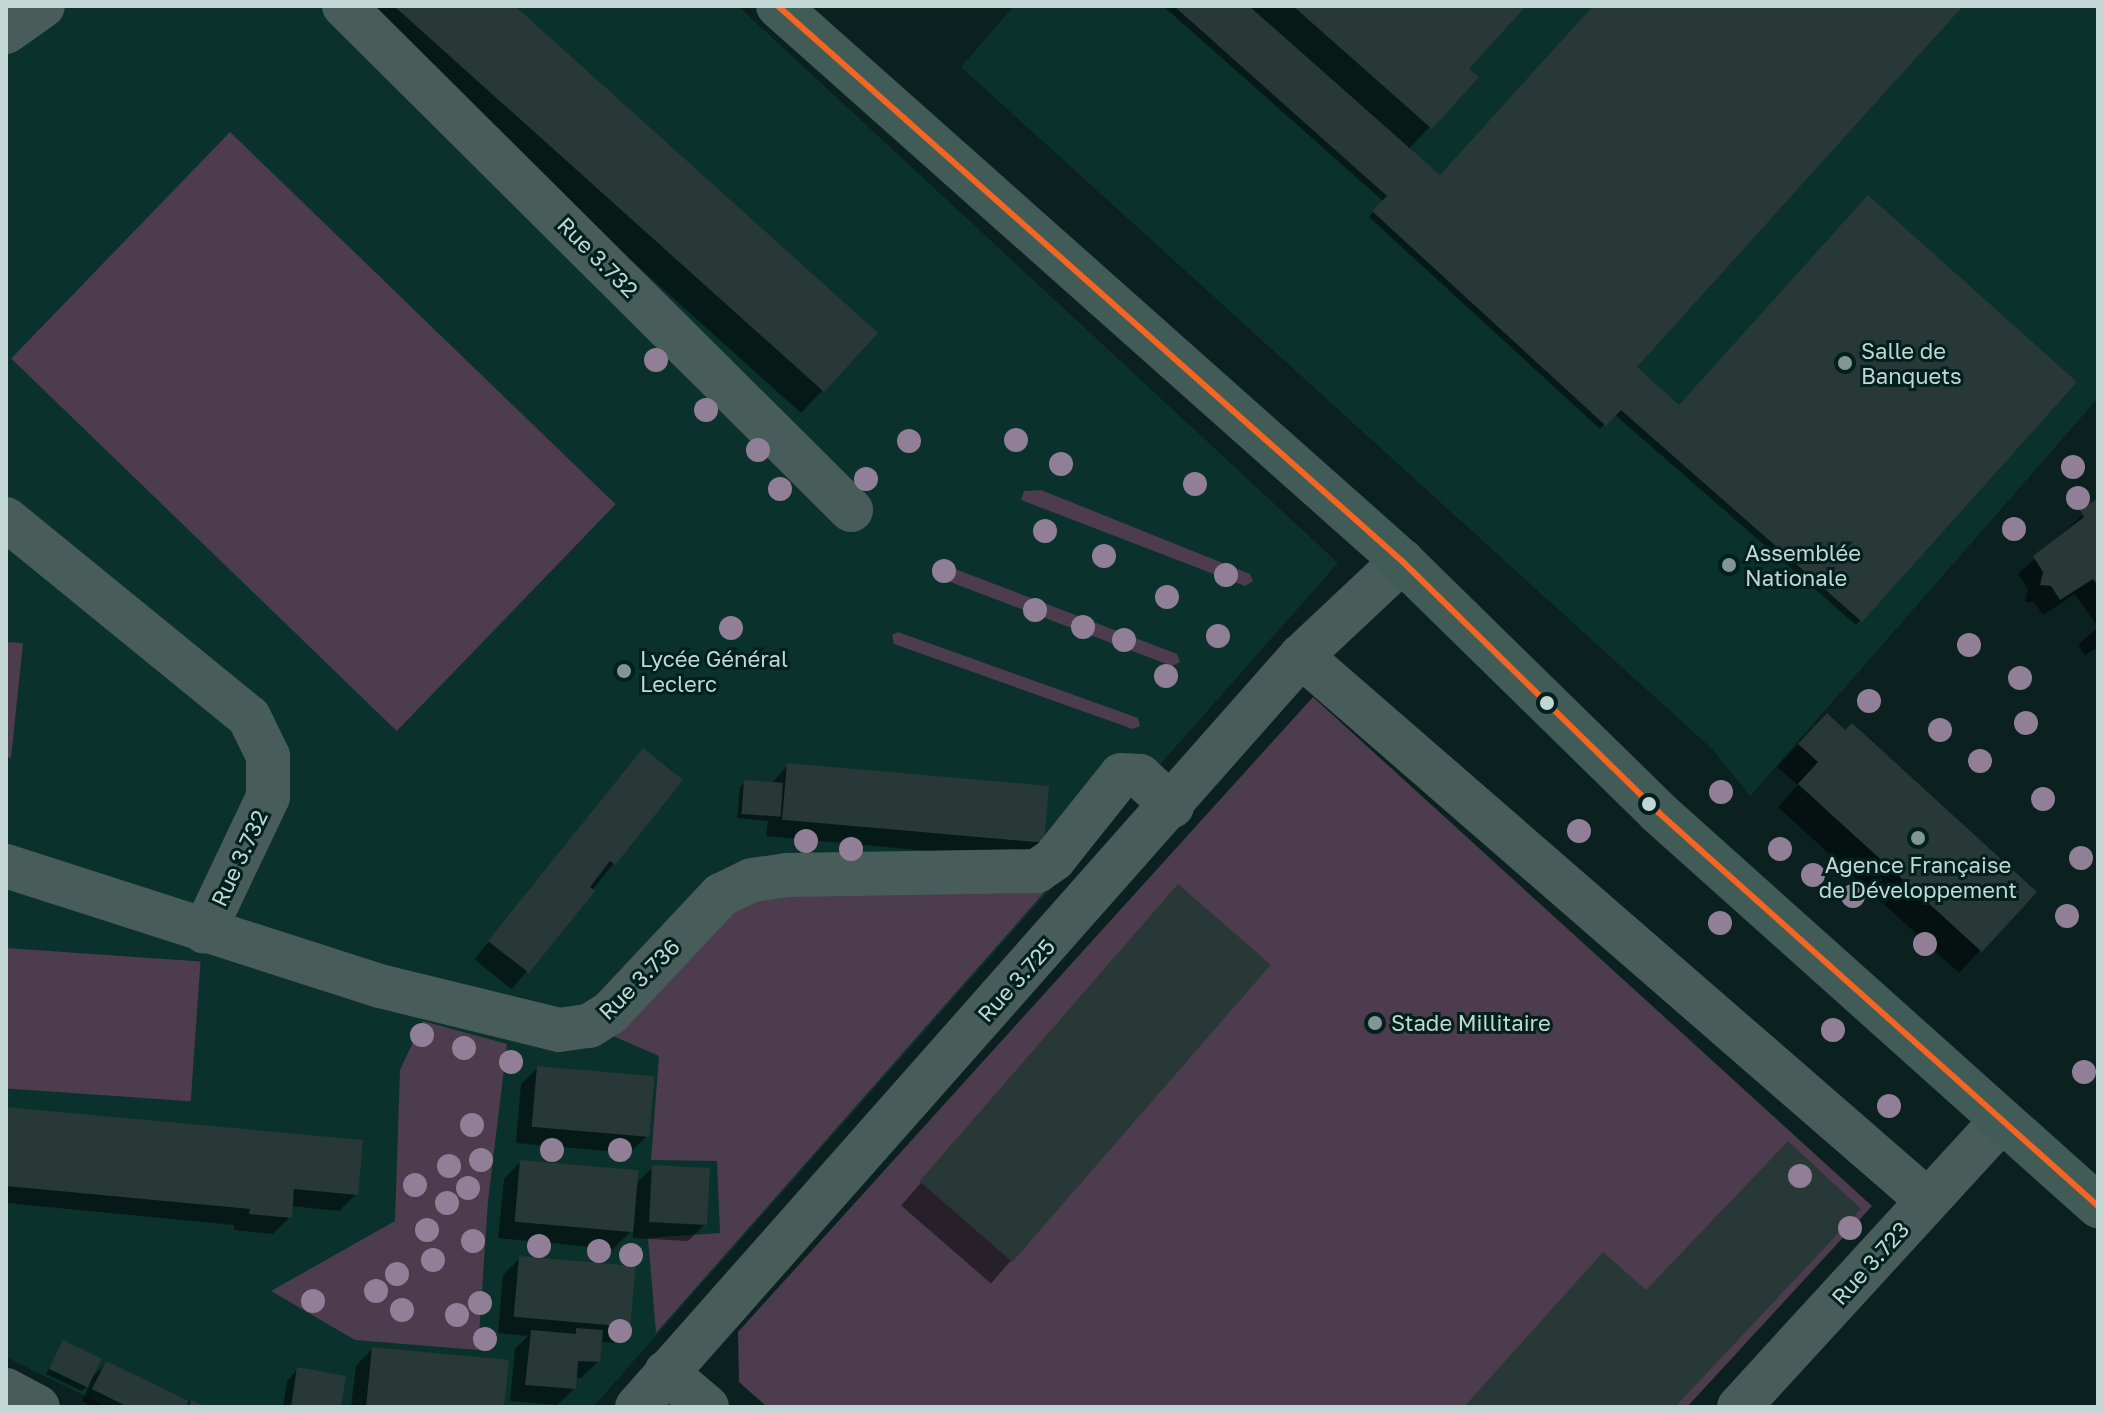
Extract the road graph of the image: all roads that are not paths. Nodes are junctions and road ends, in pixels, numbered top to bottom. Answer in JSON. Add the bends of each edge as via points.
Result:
{"nodes":[{"id":1,"x":43,"y":6,"type":"edge"},
{"id":2,"x":344,"y":6,"type":"edge"},
{"id":3,"x":778,"y":6,"type":"edge"},
{"id":4,"x":6,"y":32,"type":"edge"},
{"id":5,"x":851,"y":510,"type":"dead end"},
{"id":6,"x":6,"y":519,"type":"edge"},
{"id":7,"x":1402,"y":561,"type":"junction"},
{"id":8,"x":1301,"y":656,"type":"junction"},
{"id":9,"x":1172,"y":806,"type":"junction"},
{"id":10,"x":6,"y":866,"type":"edge"},
{"id":11,"x":204,"y":932,"type":"junction"},
{"id":12,"x":2002,"y":1120,"type":"junction"},
{"id":13,"x":1927,"y":1200,"type":"junction"},
{"id":14,"x":2098,"y":1206,"type":"edge"},
{"id":15,"x":666,"y":1372,"type":"junction"},
{"id":16,"x":6,"y":1390,"type":"edge"},
{"id":17,"x":38,"y":1407,"type":"edge"},
{"id":18,"x":637,"y":1407,"type":"edge"},
{"id":19,"x":707,"y":1407,"type":"edge"},
{"id":20,"x":1739,"y":1407,"type":"edge"}],
"edges":[{"from":1,"to":4,"type":"street"},
{"from":2,"to":5,"type":"street","name":"Rue 3.732"},
{"from":3,"to":7,"type":"main road"},
{"from":6,"to":11,"type":"street","name":"Rue 3.732","via":[[249,717],[268,756],[268,797]]},
{"from":7,"to":8,"type":"street","name":"Rue 3.725"},
{"from":7,"to":12,"type":"main road","via":[[1658,812]]},
{"from":8,"to":9,"type":"street","name":"Rue 3.725"},
{"from":8,"to":13,"type":"street"},
{"from":9,"to":11,"type":"street","name":"Rue 3.736","via":[[1140,776],[1121,775],[1054,859],[1027,873],[787,875],[752,880],[721,895],[610,1013],[589,1026],[559,1030],[380,986]]},
{"from":9,"to":15,"type":"street","name":"Rue 3.725"},
{"from":10,"to":11,"type":"street","name":"Rue 3.736"},
{"from":12,"to":13,"type":"street","name":"Rue 3.723"},
{"from":12,"to":14,"type":"main road"},
{"from":13,"to":20,"type":"street","name":"Rue 3.723"},
{"from":15,"to":18,"type":"street","name":"Rue 3.725"},
{"from":15,"to":19,"type":"street"},
{"from":16,"to":17,"type":"street"}]}
